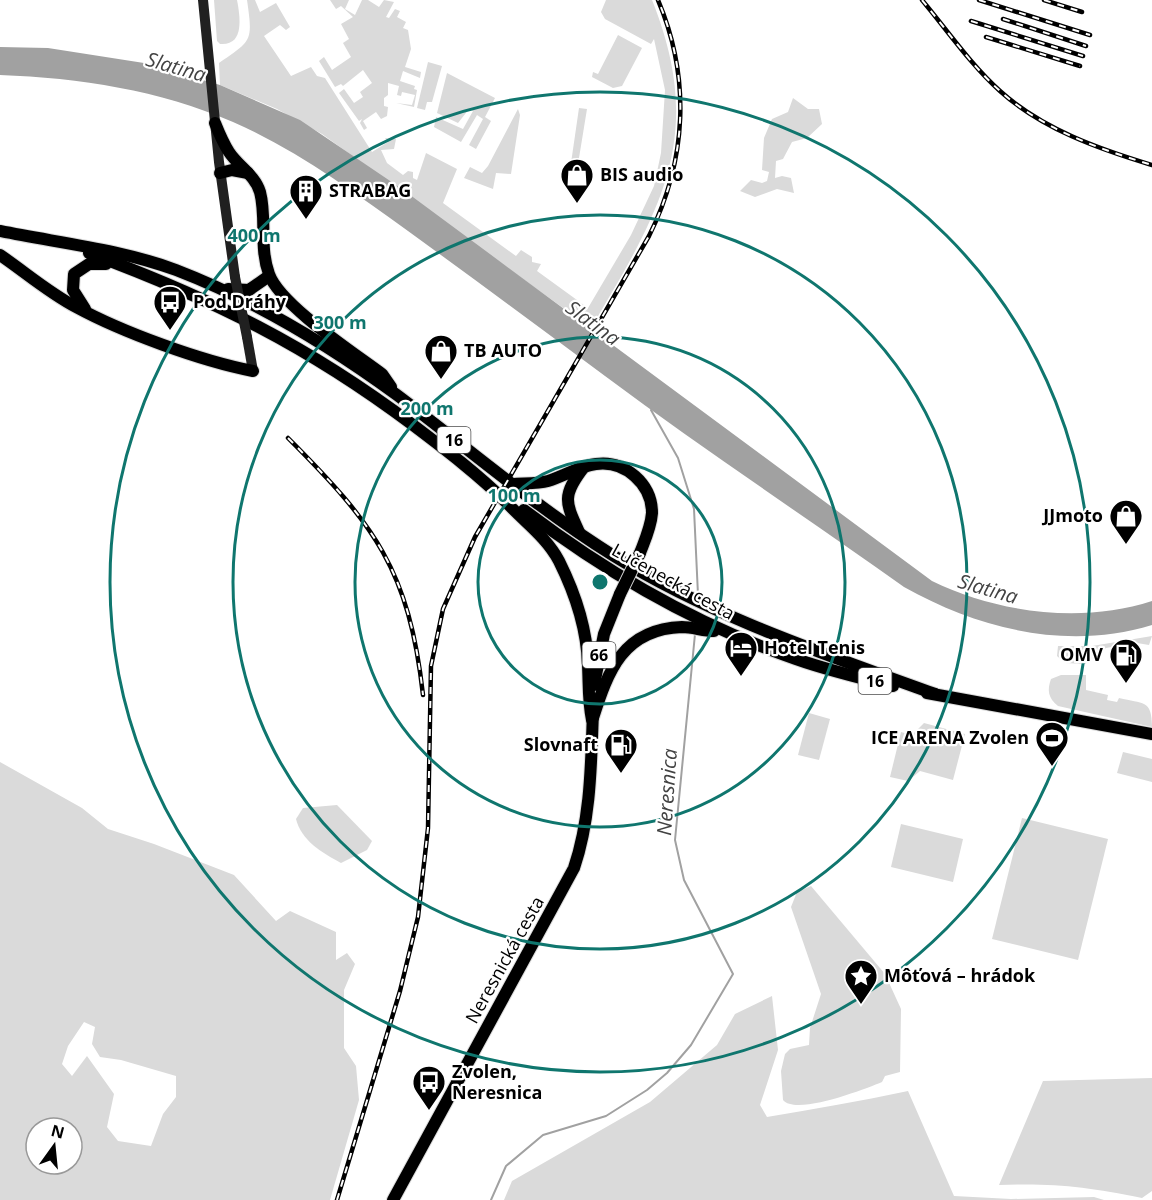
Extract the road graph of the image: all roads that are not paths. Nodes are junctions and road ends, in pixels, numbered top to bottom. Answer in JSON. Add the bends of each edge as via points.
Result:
{"nodes":[{"id":1,"x":203,"y":0,"type":"edge"},
{"id":2,"x":215,"y":123,"type":"junction"},
{"id":3,"x":220,"y":173,"type":"junction"},
{"id":4,"x":248,"y":173,"type":"junction"},
{"id":5,"x":0,"y":231,"type":"edge"},
{"id":6,"x":63,"y":244,"type":"junction"},
{"id":7,"x":0,"y":255,"type":"edge"},
{"id":8,"x":127,"y":267,"type":"junction"},
{"id":9,"x":269,"y":276,"type":"junction"},
{"id":10,"x":214,"y":287,"type":"junction"},
{"id":11,"x":88,"y":312,"type":"junction"},
{"id":12,"x":253,"y":371,"type":"joint"},
{"id":13,"x":397,"y":395,"type":"junction"},
{"id":14,"x":585,"y":466,"type":"junction"},
{"id":15,"x":483,"y":479,"type":"junction"},
{"id":16,"x":512,"y":484,"type":"junction"},
{"id":17,"x":579,"y":534,"type":"junction"},
{"id":18,"x":708,"y":627,"type":"junction"},
{"id":19,"x":935,"y":694,"type":"junction"},
{"id":20,"x":592,"y":720,"type":"junction"},
{"id":21,"x":1152,"y":734,"type":"edge"},
{"id":22,"x":393,"y":1200,"type":"edge"}],
"edges":[{"from":1,"to":2,"type":"street"},
{"from":2,"to":3,"type":"street"},
{"from":2,"to":4,"type":"main road","via":[[229,153]]},
{"from":3,"to":4,"type":"main road"},
{"from":3,"to":12,"type":"street","bridge":true},
{"from":4,"to":9,"type":"main road","via":[[260,191]]},
{"from":5,"to":6,"type":"main road","number":"16"},
{"from":6,"to":8,"type":"main road","number":"16"},
{"from":6,"to":10,"type":"main road","number":"16","via":[[147,261]]},
{"from":7,"to":11,"type":"main road"},
{"from":8,"to":11,"type":"main road","via":[[95,262],[78,269],[72,279],[73,290]]},
{"from":8,"to":15,"type":"main road","number":"16","via":[[216,304],[300,348],[380,401]]},
{"from":9,"to":10,"type":"main road","via":[[249,290]]},
{"from":9,"to":13,"type":"main road","via":[[284,295],[382,374]]},
{"from":10,"to":13,"type":"main road","number":"16","via":[[314,340]]},
{"from":11,"to":12,"type":"main road","via":[[209,360]]},
{"from":13,"to":16,"type":"main road","number":"16"},
{"from":14,"to":16,"type":"main road","via":[[547,482]]},
{"from":14,"to":17,"type":"main road","via":[[567,495]]},
{"from":14,"to":20,"type":"main road","number":"66","bridge":true,"via":[[616,465],[635,476],[644,487],[652,512],[649,529],[599,654]]},
{"from":15,"to":18,"type":"main road","name":"Lučenecká cesta","number":"16","via":[[570,544]]},
{"from":15,"to":20,"type":"main road","via":[[546,542],[571,585],[584,636]]},
{"from":16,"to":17,"type":"main road","name":"Lučenecká cesta","number":"16"},
{"from":17,"to":19,"type":"main road","name":"Lučenecká cesta","number":"16","via":[[709,607]]},
{"from":18,"to":19,"type":"main road","name":"Lučenecká cesta","number":"16","via":[[810,664]]},
{"from":18,"to":20,"type":"main road","via":[[656,631],[623,652],[610,670]]},
{"from":19,"to":21,"type":"main road","name":"Lučenecká cesta","number":"16"},
{"from":20,"to":22,"type":"main road","name":"Neresnická cesta","number":"66","via":[[590,783],[574,868]]}]}
